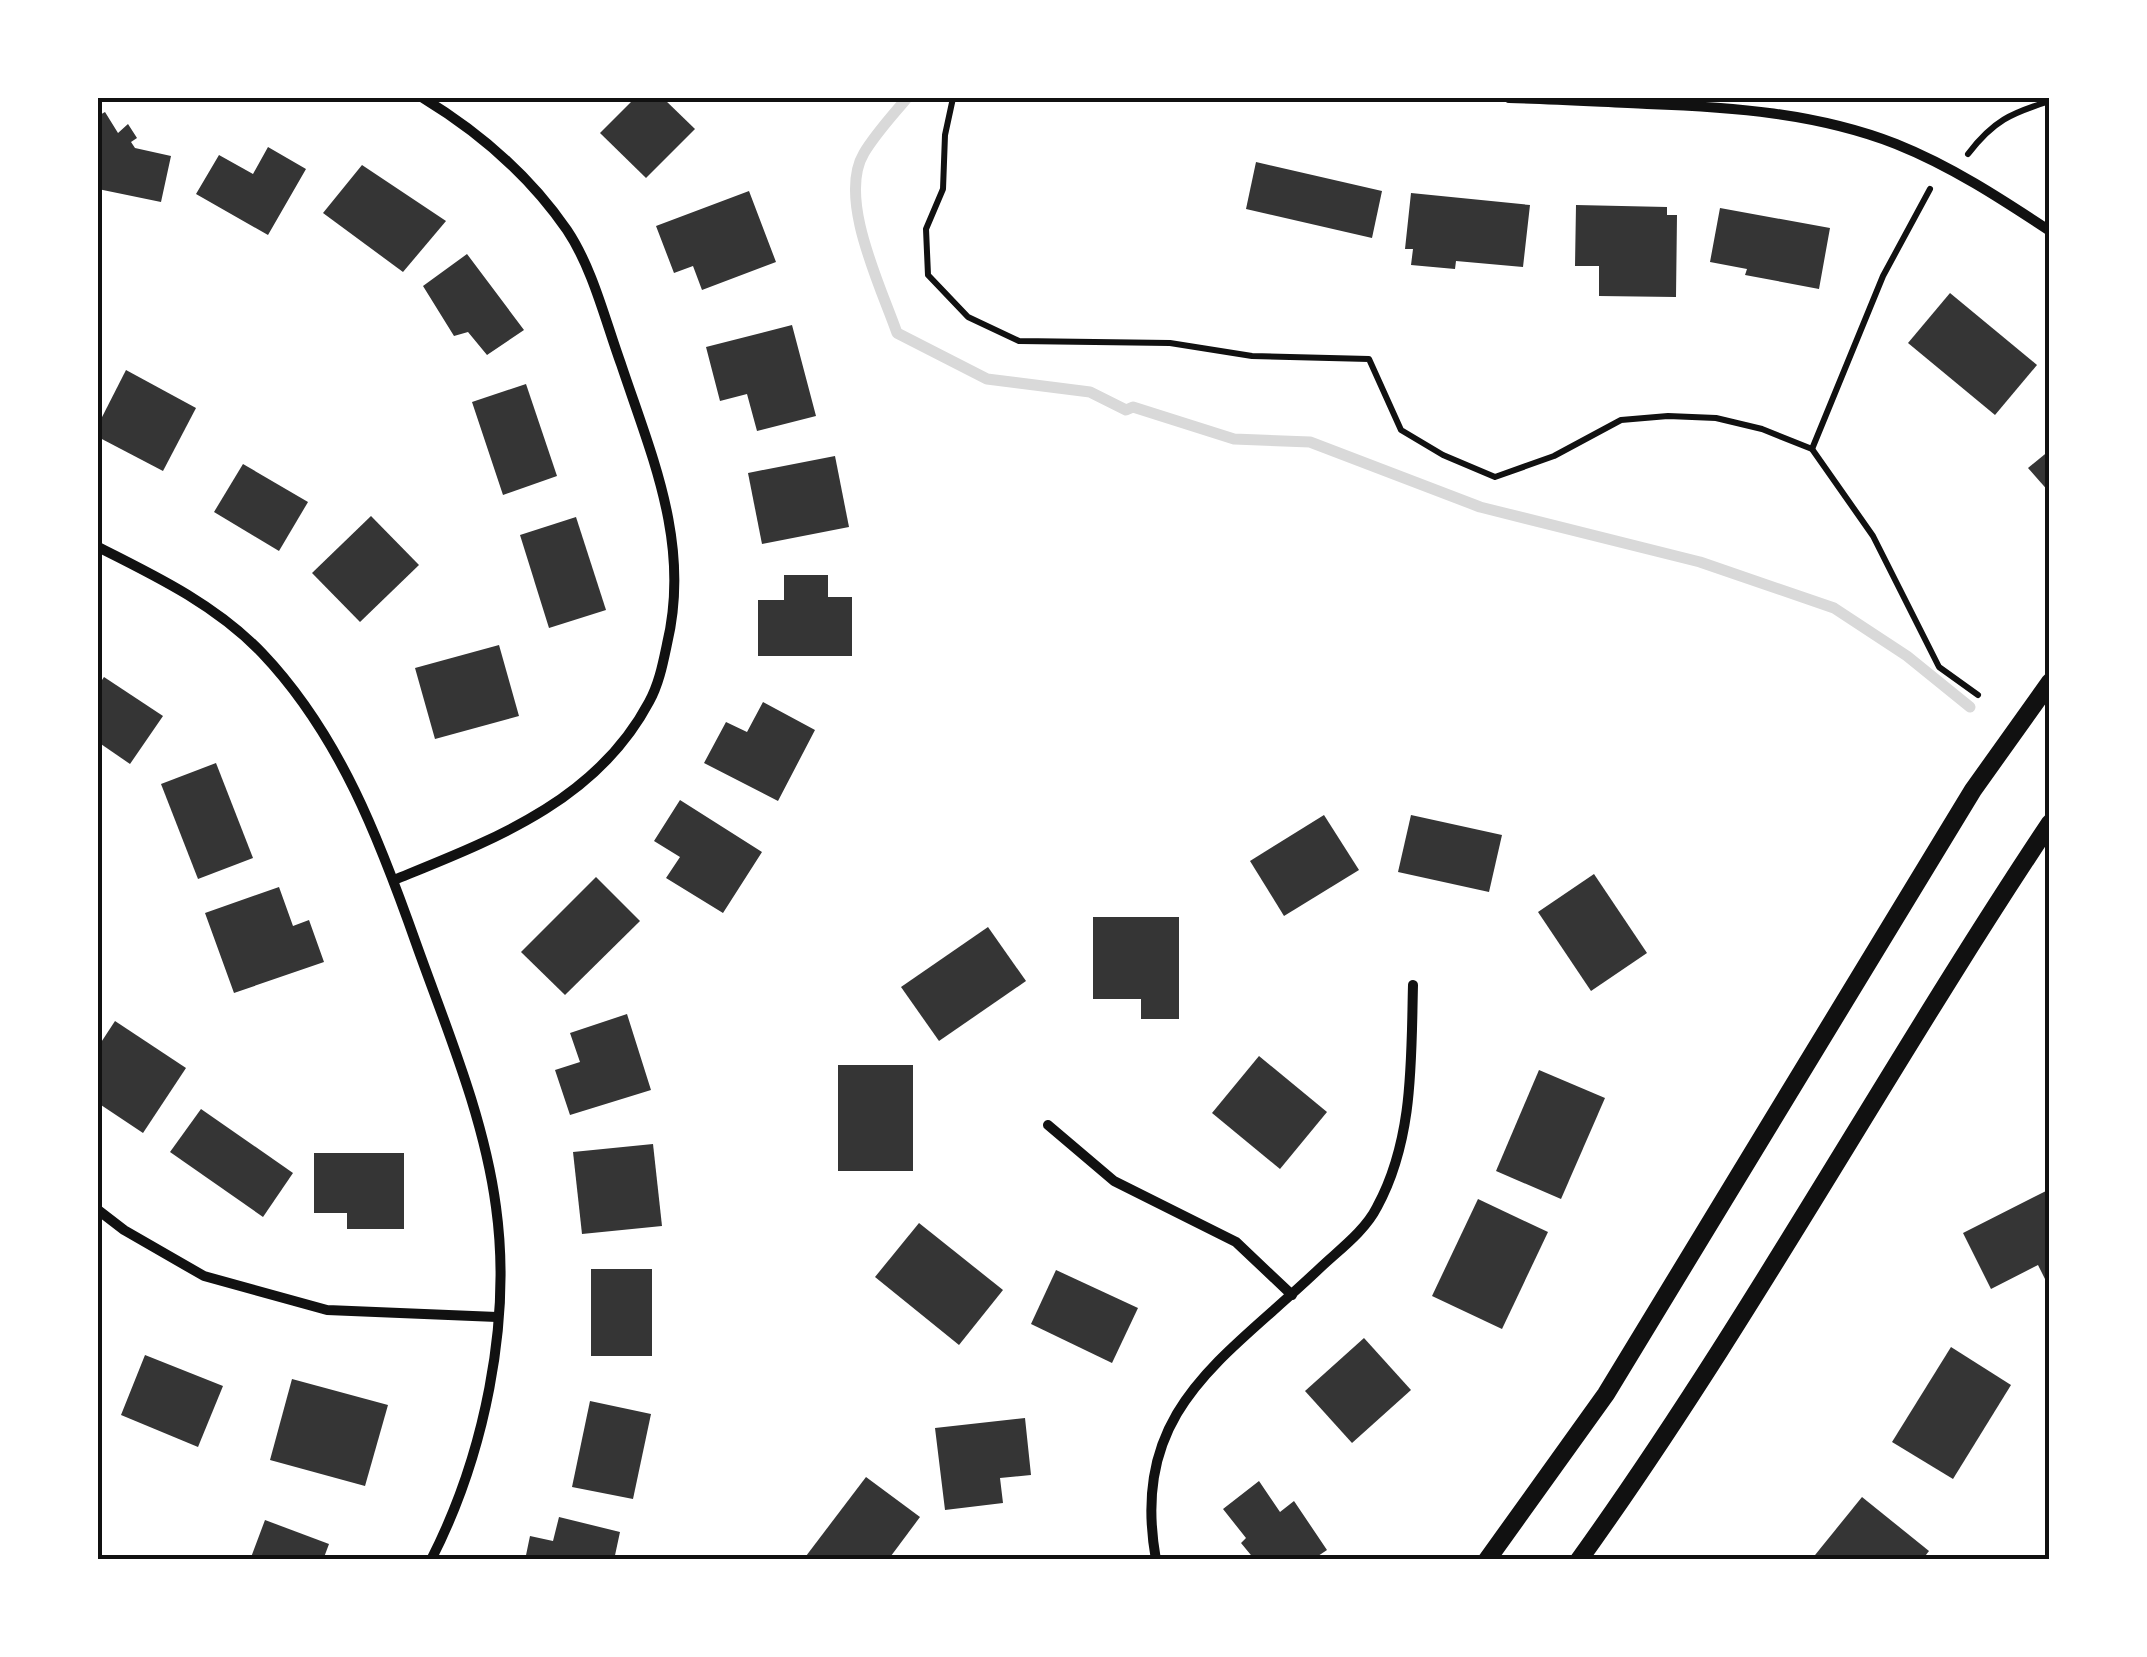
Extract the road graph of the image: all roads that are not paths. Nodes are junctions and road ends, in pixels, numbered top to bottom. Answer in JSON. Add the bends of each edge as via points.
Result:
{"nodes":[{"id":1,"x":422,"y":98,"type":"edge"},
{"id":2,"x":1510,"y":98,"type":"edge"},
{"id":3,"x":1701,"y":101,"type":"edge"},
{"id":4,"x":2050,"y":231,"type":"edge"},
{"id":5,"x":98,"y":548,"type":"edge"},
{"id":6,"x":2050,"y":682,"type":"edge"},
{"id":7,"x":2050,"y":823,"type":"edge"},
{"id":8,"x":394,"y":880,"type":"junction"},
{"id":9,"x":1413,"y":985,"type":"dead end"},
{"id":10,"x":1048,"y":1125,"type":"dead end"},
{"id":11,"x":98,"y":1210,"type":"edge"},
{"id":12,"x":1292,"y":1295,"type":"junction"},
{"id":13,"x":497,"y":1316,"type":"junction"},
{"id":14,"x":431,"y":1560,"type":"edge"},
{"id":15,"x":1156,"y":1560,"type":"edge"},
{"id":16,"x":1487,"y":1560,"type":"edge"},
{"id":17,"x":1579,"y":1560,"type":"edge"}],
"edges":[{"from":1,"to":8,"type":"street","via":[[482,137],[569,233],[660,482],[674,541],[675,588],[672,625],[650,701],[609,758],[554,807]]},
{"from":2,"to":3,"type":"street"},
{"from":3,"to":4,"type":"street","via":[[1894,143]]},
{"from":5,"to":8,"type":"street","via":[[216,613],[295,690],[350,776]]},
{"from":6,"to":16,"type":"street","via":[[1973,790],[1606,1394]]},
{"from":7,"to":17,"type":"street","via":[[1645,1467]]},
{"from":8,"to":13,"type":"street","via":[[481,1139],[496,1206]]},
{"from":9,"to":12,"type":"street","via":[[1411,1078],[1395,1167],[1376,1211]]},
{"from":10,"to":12,"type":"street","via":[[1114,1180],[1236,1242]]},
{"from":11,"to":13,"type":"street","via":[[204,1276],[327,1310]]},
{"from":12,"to":15,"type":"street","via":[[1225,1355],[1170,1422],[1150,1482]]},
{"from":13,"to":14,"type":"street","via":[[475,1454]]}]}
